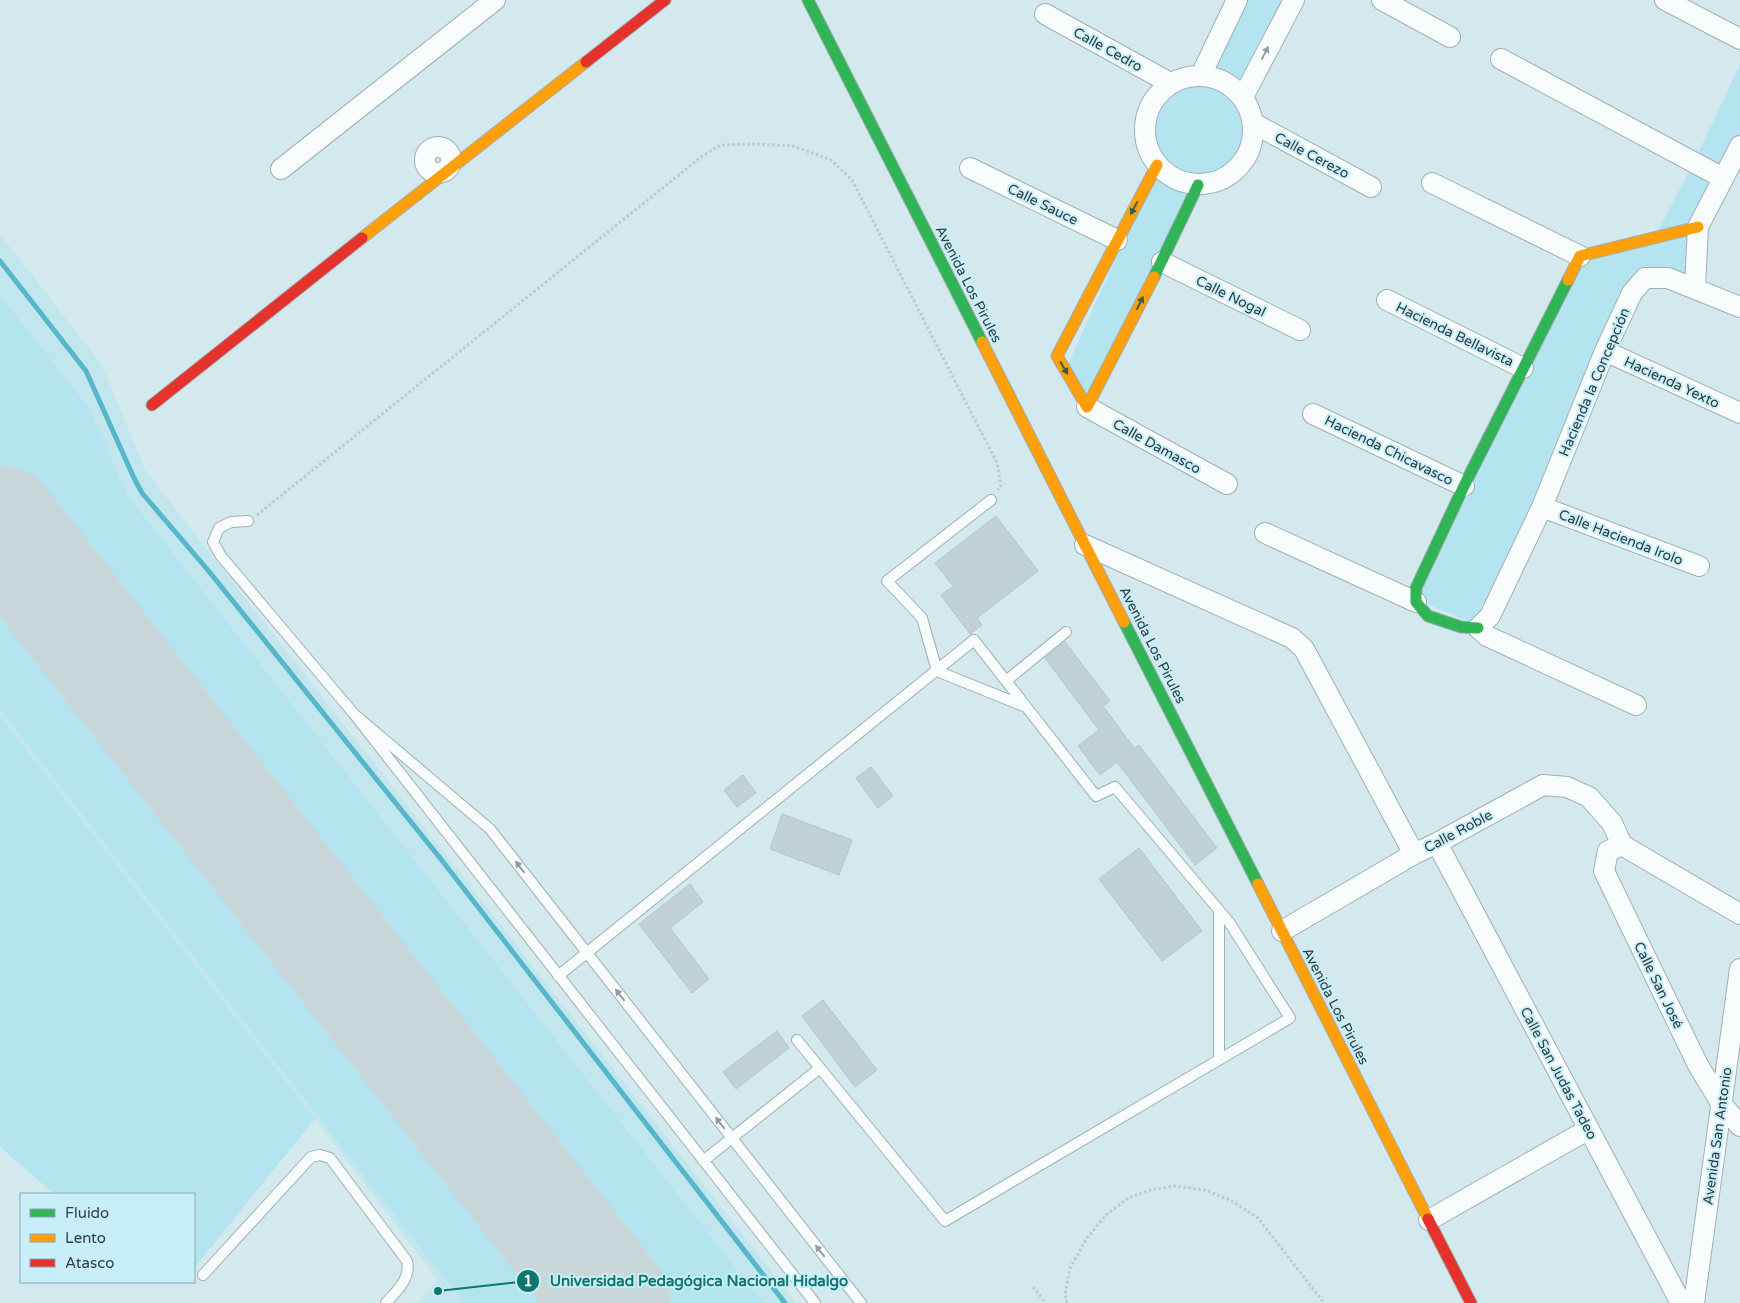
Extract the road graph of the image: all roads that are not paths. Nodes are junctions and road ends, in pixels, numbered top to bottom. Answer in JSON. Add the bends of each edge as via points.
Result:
{"nodes":[{"id":1,"x":495,"y":0,"type":"edge"},
{"id":2,"x":665,"y":0,"type":"edge"},
{"id":3,"x":808,"y":0,"type":"edge"},
{"id":4,"x":1237,"y":0,"type":"edge"},
{"id":5,"x":1294,"y":0,"type":"edge"},
{"id":6,"x":1382,"y":0,"type":"edge"},
{"id":7,"x":1665,"y":0,"type":"edge"},
{"id":8,"x":1045,"y":14,"type":"dead end"},
{"id":9,"x":1450,"y":37,"type":"dead end"},
{"id":10,"x":1740,"y":39,"type":"edge"},
{"id":11,"x":1501,"y":59,"type":"dead end"},
{"id":12,"x":1201,"y":75,"type":"junction"},
{"id":13,"x":1170,"y":83,"type":"junction"},
{"id":14,"x":1243,"y":97,"type":"junction"},
{"id":15,"x":1253,"y":124,"type":"junction"},
{"id":16,"x":1740,"y":146,"type":"edge"},
{"id":17,"x":1157,"y":165,"type":"junction"},
{"id":18,"x":970,"y":168,"type":"dead end"},
{"id":19,"x":281,"y":169,"type":"dead end"},
{"id":20,"x":1724,"y":178,"type":"junction"},
{"id":21,"x":1432,"y":183,"type":"dead end"},
{"id":22,"x":1198,"y":185,"type":"junction"},
{"id":23,"x":1371,"y":187,"type":"dead end"},
{"id":24,"x":1698,"y":227,"type":"junction"},
{"id":25,"x":1117,"y":240,"type":"junction"},
{"id":26,"x":1580,"y":256,"type":"junction"},
{"id":27,"x":1162,"y":262,"type":"junction"},
{"id":28,"x":1695,"y":287,"type":"junction"},
{"id":29,"x":1387,"y":300,"type":"dead end"},
{"id":30,"x":1740,"y":307,"type":"edge"},
{"id":31,"x":1300,"y":330,"type":"dead end"},
{"id":32,"x":1605,"y":351,"type":"junction"},
{"id":33,"x":1523,"y":368,"type":"junction"},
{"id":34,"x":152,"y":405,"type":"dead end"},
{"id":35,"x":1087,"y":407,"type":"junction"},
{"id":36,"x":1313,"y":414,"type":"dead end"},
{"id":37,"x":1740,"y":414,"type":"edge"},
{"id":38,"x":1227,"y":484,"type":"dead end"},
{"id":39,"x":1464,"y":486,"type":"junction"},
{"id":40,"x":991,"y":500,"type":"road end"},
{"id":41,"x":1542,"y":507,"type":"junction"},
{"id":42,"x":248,"y":522,"type":"road end"},
{"id":43,"x":1265,"y":533,"type":"dead end"},
{"id":44,"x":1085,"y":545,"type":"junction"},
{"id":45,"x":1699,"y":566,"type":"dead end"},
{"id":46,"x":1416,"y":602,"type":"junction"},
{"id":47,"x":1478,"y":628,"type":"junction"},
{"id":48,"x":1066,"y":632,"type":"dead end"},
{"id":49,"x":937,"y":671,"type":"junction"},
{"id":50,"x":1006,"y":680,"type":"junction"},
{"id":51,"x":1636,"y":704,"type":"dead end"},
{"id":52,"x":1027,"y":708,"type":"junction"},
{"id":53,"x":354,"y":714,"type":"junction"},
{"id":54,"x":1437,"y":843,"type":"junction"},
{"id":55,"x":1622,"y":845,"type":"junction"},
{"id":56,"x":1414,"y":854,"type":"junction"},
{"id":57,"x":1219,"y":910,"type":"junction"},
{"id":58,"x":1740,"y":914,"type":"edge"},
{"id":59,"x":1282,"y":931,"type":"junction"},
{"id":60,"x":587,"y":954,"type":"junction"},
{"id":61,"x":1740,"y":969,"type":"edge"},
{"id":62,"x":558,"y":976,"type":"junction"},
{"id":63,"x":797,"y":1040,"type":"dead end"},
{"id":64,"x":1219,"y":1060,"type":"junction"},
{"id":65,"x":1734,"y":1061,"type":"edge"},
{"id":66,"x":820,"y":1068,"type":"junction"},
{"id":67,"x":1721,"y":1103,"type":"junction"},
{"id":68,"x":1740,"y":1126,"type":"edge"},
{"id":69,"x":1589,"y":1129,"type":"junction"},
{"id":70,"x":732,"y":1138,"type":"junction"},
{"id":71,"x":703,"y":1161,"type":"junction"},
{"id":72,"x":1429,"y":1220,"type":"junction"},
{"id":73,"x":203,"y":1274,"type":"dead end"},
{"id":74,"x":386,"y":1303,"type":"edge"},
{"id":75,"x":815,"y":1303,"type":"edge"},
{"id":76,"x":861,"y":1303,"type":"edge"},
{"id":77,"x":1471,"y":1303,"type":"edge"},
{"id":78,"x":1681,"y":1303,"type":"edge"},
{"id":79,"x":1694,"y":1303,"type":"edge"}],
"edges":[{"from":1,"to":19,"type":"street"},
{"from":2,"to":34,"type":"street","via":[[454,159]]},
{"from":3,"to":44,"type":"street","name":"Avenida Los Pirules"},
{"from":4,"to":12,"type":"street"},
{"from":14,"to":5,"type":"street","one_way":true},
{"from":6,"to":9,"type":"street"},
{"from":7,"to":10,"type":"street"},
{"from":8,"to":13,"type":"street","name":"Calle Cedro"},
{"from":11,"to":20,"type":"street"},
{"from":12,"to":13,"type":"street"},
{"from":12,"to":14,"type":"street","via":[[1224,82]]},
{"from":13,"to":17,"type":"street","via":[[1154,100],[1145,121],[1146,144]]},
{"from":14,"to":15,"type":"street"},
{"from":15,"to":22,"type":"street","via":[[1251,147],[1239,167],[1219,181]]},
{"from":15,"to":23,"type":"street","name":"Calle Cerezo"},
{"from":16,"to":20,"type":"street"},
{"from":17,"to":22,"type":"street","via":[[1175,181]]},
{"from":17,"to":25,"type":"street","one_way":true},
{"from":18,"to":25,"type":"street","name":"Calle Sauce"},
{"from":20,"to":24,"type":"street"},
{"from":21,"to":26,"type":"street"},
{"from":22,"to":27,"type":"street"},
{"from":24,"to":26,"type":"street"},
{"from":24,"to":28,"type":"street"},
{"from":25,"to":35,"type":"street","one_way":true,"via":[[1057,356]]},
{"from":26,"to":33,"type":"street"},
{"from":27,"to":31,"type":"street","name":"Calle Nogal"},
{"from":35,"to":27,"type":"street","one_way":true},
{"from":28,"to":30,"type":"street","name":"Hacienda la Concepción"},
{"from":28,"to":32,"type":"street","name":"Hacienda la Concepción","via":[[1668,278],[1645,278],[1632,293]]},
{"from":29,"to":33,"type":"street","name":"Hacienda Bellavista"},
{"from":32,"to":37,"type":"street","name":"Hacienda Yexto"},
{"from":32,"to":41,"type":"street","name":"Hacienda la Concepción"},
{"from":33,"to":39,"type":"street"},
{"from":35,"to":38,"type":"street","name":"Calle Damasco"},
{"from":36,"to":39,"type":"street","name":"Hacienda Chicavasco"},
{"from":39,"to":46,"type":"street","via":[[1416,588]]},
{"from":40,"to":49,"type":"lane","via":[[887,581],[922,618]]},
{"from":41,"to":45,"type":"street","name":"Calle Hacienda Irolo"},
{"from":41,"to":47,"type":"street","name":"Hacienda la Concepción","via":[[1490,616]]},
{"from":42,"to":53,"type":"lane","via":[[231,522],[219,528],[213,542],[221,556]]},
{"from":43,"to":46,"type":"street"},
{"from":44,"to":56,"type":"street","via":[[1292,638],[1304,649]]},
{"from":44,"to":59,"type":"street","name":"Avenida Los Pirules"},
{"from":46,"to":47,"type":"street","via":[[1428,616],[1461,627]]},
{"from":47,"to":51,"type":"street","via":[[1487,636]]},
{"from":48,"to":50,"type":"lane"},
{"from":49,"to":50,"type":"lane","via":[[974,640]]},
{"from":49,"to":52,"type":"lane"},
{"from":49,"to":60,"type":"lane"},
{"from":50,"to":52,"type":"lane"},
{"from":52,"to":57,"type":"lane","via":[[1096,796],[1115,787]]},
{"from":60,"to":53,"type":"lane","one_way":true,"via":[[490,829]]},
{"from":53,"to":62,"type":"lane"},
{"from":54,"to":55,"type":"street","name":"Calle Roble","via":[[1543,785],[1567,787],[1589,797],[1612,823]]},
{"from":54,"to":56,"type":"street","name":"Calle Roble"},
{"from":54,"to":69,"type":"street","name":"Calle San Judas Tadeo"},
{"from":55,"to":58,"type":"street"},
{"from":55,"to":67,"type":"street","name":"Calle San José","via":[[1608,851],[1604,871],[1698,1065]]},
{"from":56,"to":59,"type":"street","name":"Calle Roble"},
{"from":57,"to":64,"type":"lane"},
{"from":57,"to":64,"type":"lane","via":[[1290,1018]]},
{"from":59,"to":72,"type":"street","name":"Avenida Los Pirules"},
{"from":60,"to":62,"type":"lane"},
{"from":70,"to":60,"type":"lane","one_way":true},
{"from":61,"to":65,"type":"street","name":"Avenida San Antonio"},
{"from":62,"to":71,"type":"lane"},
{"from":63,"to":66,"type":"lane"},
{"from":64,"to":66,"type":"lane","via":[[945,1221]]},
{"from":65,"to":67,"type":"street","name":"Avenida San Antonio"},
{"from":66,"to":70,"type":"lane"},
{"from":67,"to":68,"type":"street","name":"Calle San José"},
{"from":67,"to":79,"type":"street","name":"Avenida San Antonio"},
{"from":69,"to":72,"type":"street"},
{"from":69,"to":78,"type":"street","name":"Calle San Judas Tadeo"},
{"from":70,"to":71,"type":"lane"},
{"from":76,"to":70,"type":"lane","one_way":true},
{"from":71,"to":75,"type":"lane"},
{"from":72,"to":77,"type":"street","name":"Avenida Los Pirules"},
{"from":73,"to":74,"type":"lane","via":[[311,1157],[320,1154],[330,1158],[407,1261],[409,1270],[405,1280]]}]}
